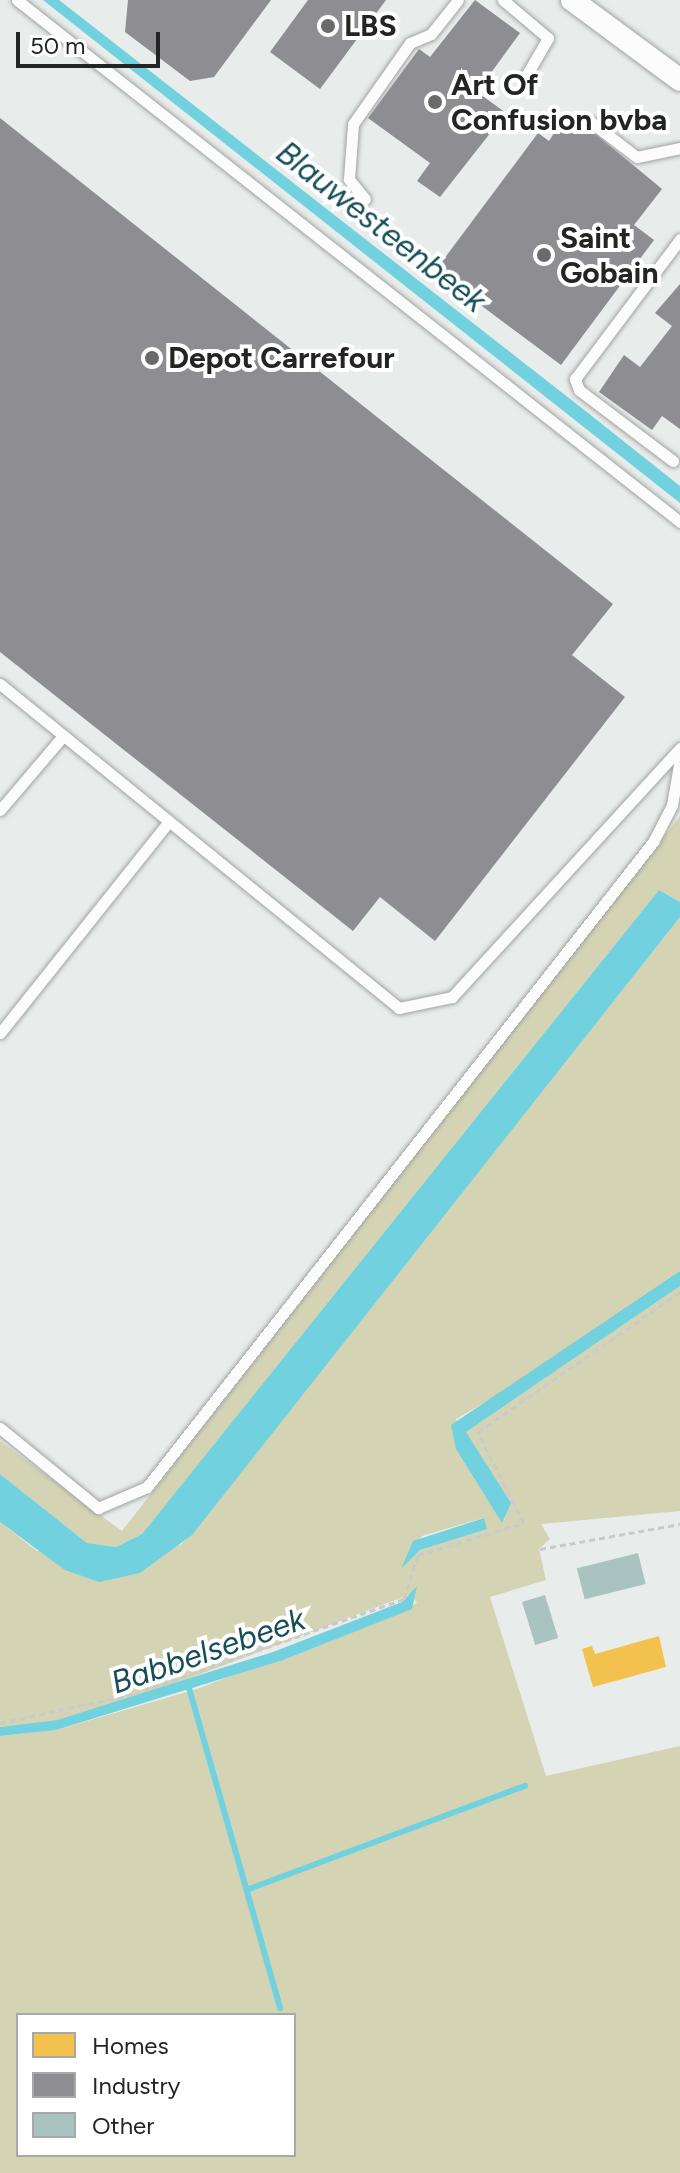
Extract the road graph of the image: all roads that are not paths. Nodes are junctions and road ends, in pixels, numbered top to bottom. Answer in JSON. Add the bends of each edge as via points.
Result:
{"nodes":[{"id":1,"x":17,"y":0,"type":"edge"},
{"id":2,"x":458,"y":0,"type":"edge"},
{"id":3,"x":503,"y":0,"type":"edge"},
{"id":4,"x":572,"y":0,"type":"edge"},
{"id":5,"x":526,"y":76,"type":"dead end"},
{"id":6,"x":680,"y":80,"type":"edge"},
{"id":7,"x":592,"y":123,"type":"dead end"},
{"id":8,"x":680,"y":148,"type":"edge"},
{"id":9,"x":365,"y":199,"type":"dead end"},
{"id":10,"x":680,"y":239,"type":"edge"},
{"id":11,"x":673,"y":461,"type":"dead end"},
{"id":12,"x":680,"y":522,"type":"edge"},
{"id":13,"x":0,"y":684,"type":"edge"},
{"id":14,"x":63,"y":736,"type":"junction"},
{"id":15,"x":680,"y":748,"type":"edge"},
{"id":16,"x":680,"y":759,"type":"edge"},
{"id":17,"x":0,"y":810,"type":"edge"},
{"id":18,"x":169,"y":821,"type":"junction"},
{"id":19,"x":0,"y":1033,"type":"edge"},
{"id":20,"x":0,"y":1428,"type":"edge"}],
"edges":[{"from":1,"to":12,"type":"lane"},
{"from":2,"to":9,"type":"lane","via":[[431,34],[410,43],[353,124],[349,179]]},
{"from":3,"to":5,"type":"lane","via":[[548,38]]},
{"from":4,"to":6,"type":"street"},
{"from":7,"to":8,"type":"lane","via":[[637,157]]},
{"from":10,"to":11,"type":"lane","via":[[575,379],[579,390]]},
{"from":13,"to":14,"type":"lane"},
{"from":14,"to":17,"type":"lane"},
{"from":14,"to":18,"type":"lane"},
{"from":15,"to":18,"type":"lane","via":[[452,997],[399,1008]]},
{"from":16,"to":20,"type":"lane","via":[[672,805],[653,842],[147,1487],[98,1508]]},
{"from":18,"to":19,"type":"lane"}]}
